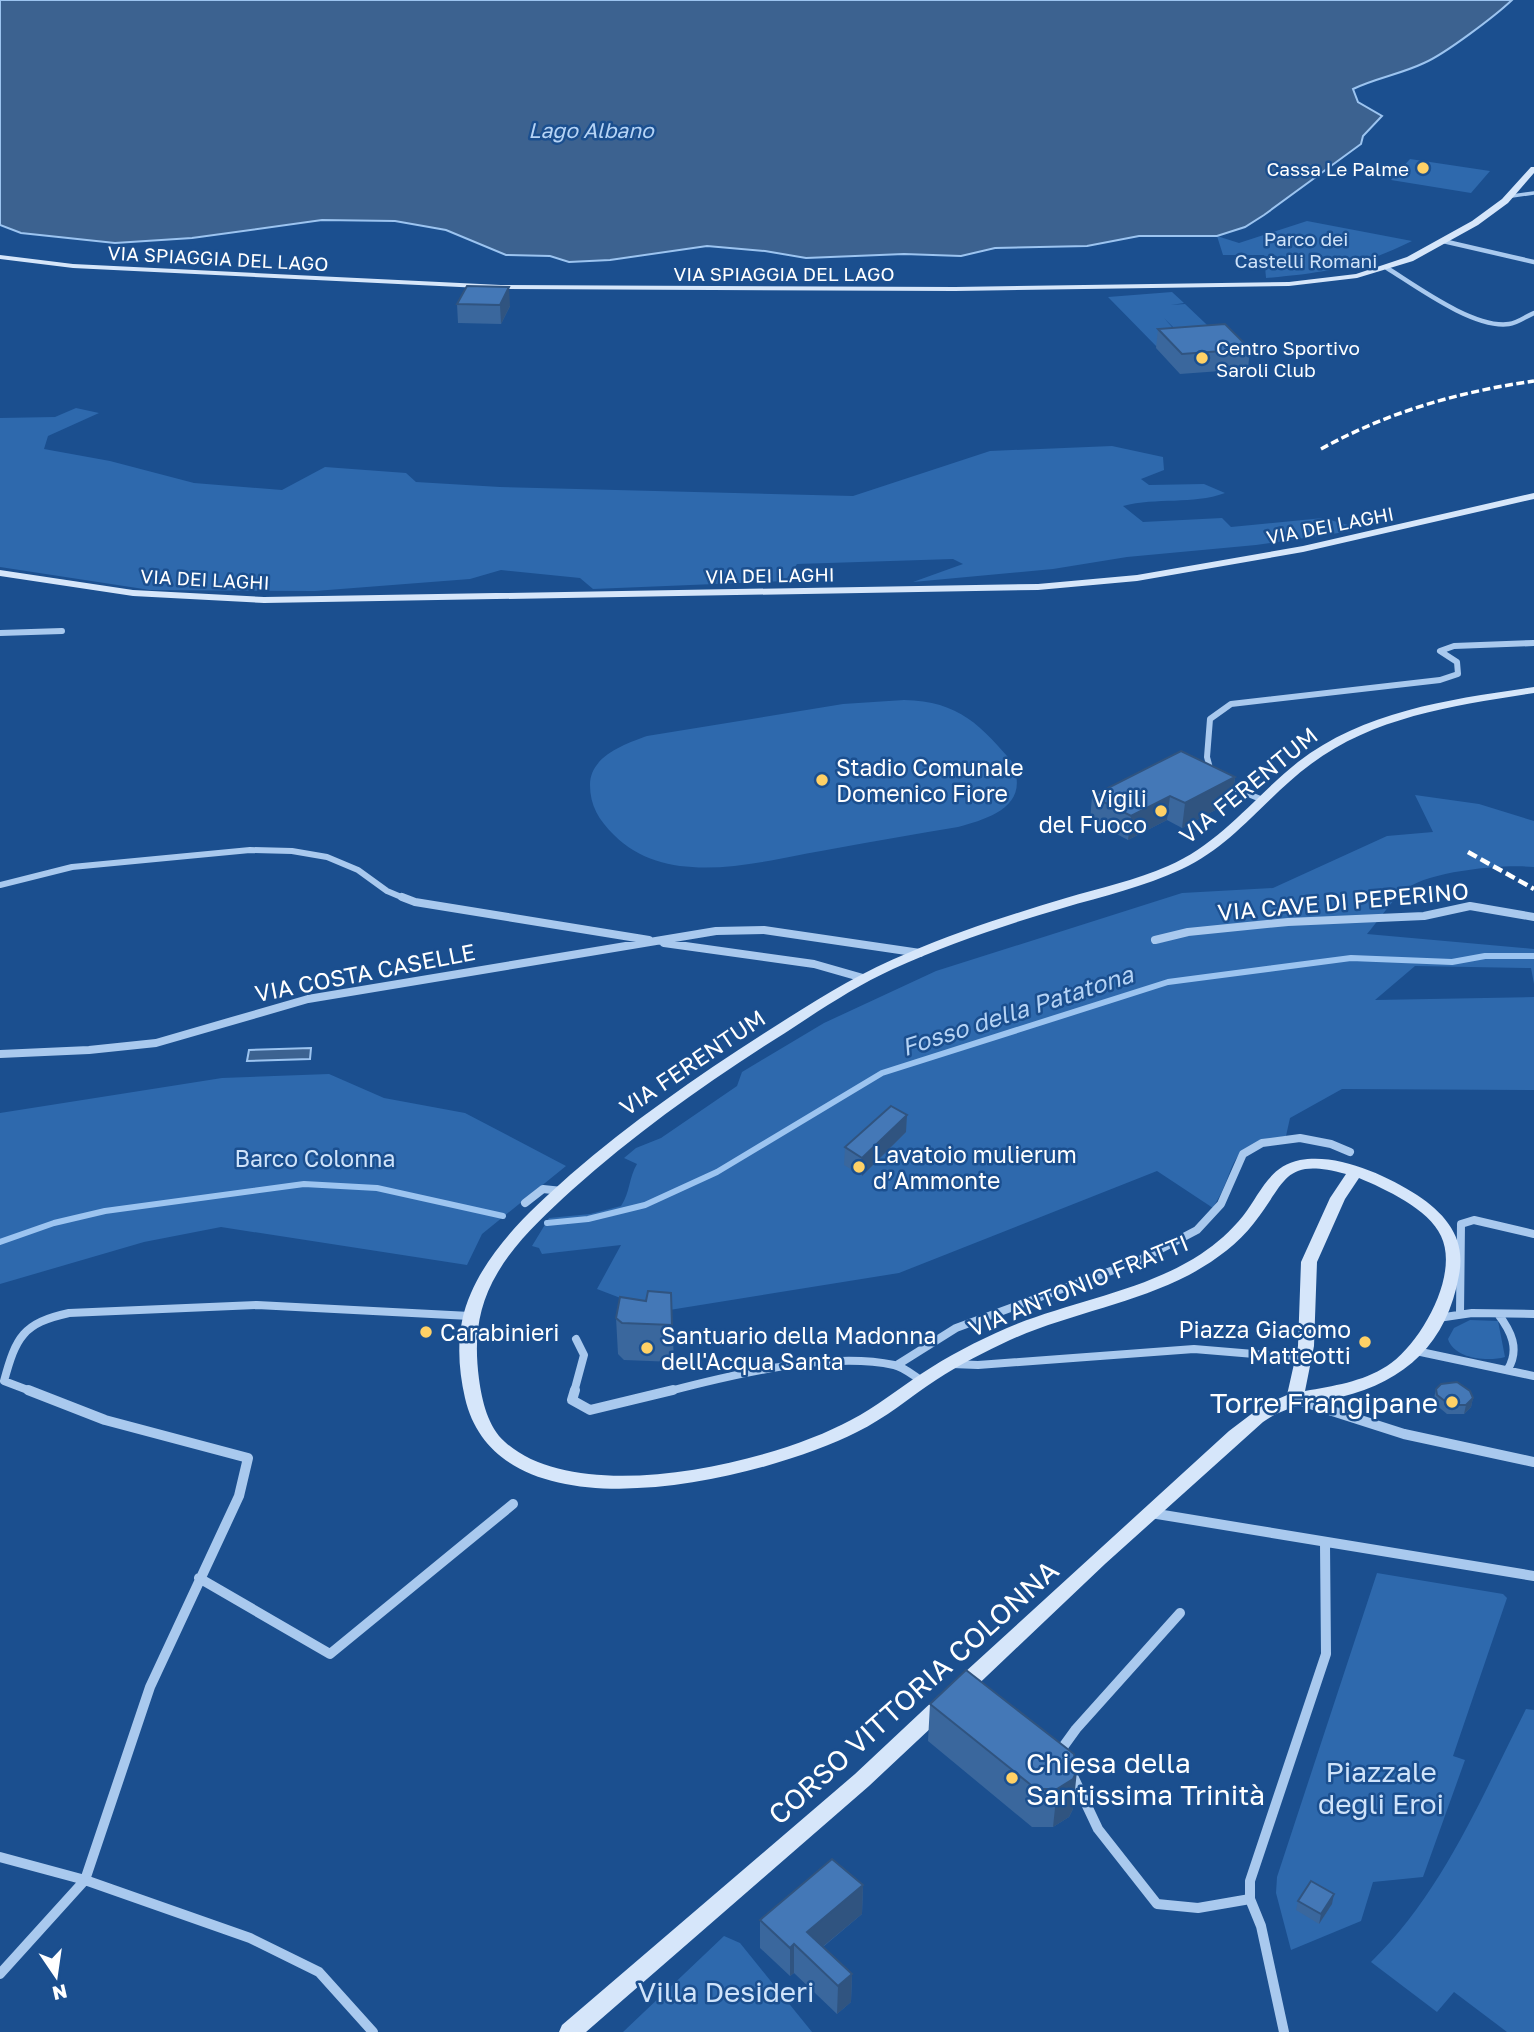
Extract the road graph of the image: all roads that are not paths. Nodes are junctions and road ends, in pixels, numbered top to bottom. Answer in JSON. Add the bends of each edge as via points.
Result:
{"nodes":[{"id":1,"x":1534,"y":169,"type":"edge"},
{"id":2,"x":1534,"y":193,"type":"edge"},
{"id":3,"x":1512,"y":196,"type":"junction"},
{"id":4,"x":1443,"y":241,"type":"junction"},
{"id":5,"x":0,"y":257,"type":"edge"},
{"id":6,"x":1534,"y":262,"type":"edge"},
{"id":7,"x":1387,"y":268,"type":"junction"},
{"id":8,"x":1534,"y":313,"type":"edge"},
{"id":9,"x":1534,"y":496,"type":"edge"},
{"id":10,"x":0,"y":573,"type":"edge"},
{"id":11,"x":62,"y":631,"type":"dead end"},
{"id":12,"x":0,"y":633,"type":"edge"},
{"id":13,"x":1534,"y":643,"type":"edge"},
{"id":14,"x":1534,"y":690,"type":"edge"},
{"id":15,"x":1263,"y":800,"type":"junction"},
{"id":16,"x":0,"y":885,"type":"edge"},
{"id":17,"x":1534,"y":917,"type":"edge"},
{"id":18,"x":1155,"y":940,"type":"dead end"},
{"id":19,"x":656,"y":942,"type":"junction"},
{"id":20,"x":921,"y":953,"type":"junction"},
{"id":21,"x":863,"y":978,"type":"junction"},
{"id":22,"x":0,"y":1054,"type":"edge"},
{"id":23,"x":1350,"y":1152,"type":"dead end"},
{"id":24,"x":1354,"y":1173,"type":"junction"},
{"id":25,"x":562,"y":1191,"type":"junction"},
{"id":26,"x":526,"y":1203,"type":"dead end"},
{"id":27,"x":1534,"y":1234,"type":"edge"},
{"id":28,"x":1460,"y":1313,"type":"junction"},
{"id":29,"x":1498,"y":1314,"type":"junction"},
{"id":30,"x":1534,"y":1314,"type":"edge"},
{"id":31,"x":470,"y":1317,"type":"junction"},
{"id":32,"x":1434,"y":1319,"type":"junction"},
{"id":33,"x":576,"y":1339,"type":"dead end"},
{"id":34,"x":1416,"y":1351,"type":"junction"},
{"id":35,"x":1304,"y":1358,"type":"junction"},
{"id":36,"x":897,"y":1364,"type":"junction"},
{"id":37,"x":949,"y":1364,"type":"junction"},
{"id":38,"x":1508,"y":1369,"type":"junction"},
{"id":39,"x":1534,"y":1376,"type":"edge"},
{"id":40,"x":922,"y":1381,"type":"junction"},
{"id":41,"x":1295,"y":1399,"type":"junction"},
{"id":42,"x":1534,"y":1462,"type":"edge"},
{"id":43,"x":513,"y":1504,"type":"dead end"},
{"id":44,"x":1150,"y":1513,"type":"junction"},
{"id":45,"x":1325,"y":1544,"type":"junction"},
{"id":46,"x":1534,"y":1576,"type":"edge"},
{"id":47,"x":199,"y":1578,"type":"junction"},
{"id":48,"x":1180,"y":1613,"type":"dead end"},
{"id":49,"x":0,"y":1857,"type":"edge"},
{"id":50,"x":85,"y":1880,"type":"junction"},
{"id":51,"x":1250,"y":1899,"type":"junction"},
{"id":52,"x":0,"y":1974,"type":"edge"},
{"id":53,"x":373,"y":2032,"type":"edge"},
{"id":54,"x":570,"y":2032,"type":"edge"},
{"id":55,"x":1284,"y":2032,"type":"edge"}],
"edges":[{"from":1,"to":3,"type":"main road","name":"VIA SPIAGGIA DEL LAGO"},
{"from":2,"to":3,"type":"street"},
{"from":3,"to":4,"type":"main road","name":"VIA SPIAGGIA DEL LAGO"},
{"from":4,"to":6,"type":"street"},
{"from":4,"to":7,"type":"main road","name":"VIA SPIAGGIA DEL LAGO"},
{"from":5,"to":7,"type":"main road","name":"VIA SPIAGGIA DEL LAGO","via":[[112,268],[596,288],[1270,285],[1341,279]]},
{"from":7,"to":8,"type":"street","via":[[1450,306],[1491,321],[1510,324]]},
{"from":9,"to":10,"type":"main road","name":"VIA DEI LAGHI","via":[[1303,549],[1137,578],[1030,588],[284,600],[144,594]]},
{"from":11,"to":12,"type":"street"},
{"from":13,"to":15,"type":"street","via":[[1454,646],[1440,651],[1457,662],[1458,674],[1440,680],[1231,704],[1210,719],[1207,757],[1212,779]]},
{"from":14,"to":15,"type":"main road","name":"VIA FERENTUM","via":[[1428,708],[1363,730],[1309,759]]},
{"from":15,"to":20,"type":"main road","name":"VIA FERENTUM","via":[[1219,842],[1182,865]]},
{"from":16,"to":19,"type":"street","via":[[72,867],[250,850],[292,851],[358,870],[387,891],[415,902]]},
{"from":17,"to":18,"type":"street","name":"VIA CAVE DI PEPERINO","via":[[1470,906],[1424,916],[1288,922],[1188,932]]},
{"from":19,"to":20,"type":"street","name":"VIA COSTA CASELLE","via":[[716,931],[755,930]]},
{"from":19,"to":21,"type":"street","via":[[814,964]]},
{"from":19,"to":22,"type":"street","name":"VIA COSTA CASELLE","via":[[307,999],[149,1044]]},
{"from":20,"to":21,"type":"main road","name":"VIA FERENTUM"},
{"from":21,"to":25,"type":"main road","name":"VIA FERENTUM","via":[[678,1096]]},
{"from":23,"to":36,"type":"street","via":[[1300,1138],[1262,1143],[1243,1154],[1221,1204],[1197,1230],[1142,1259],[956,1328]]},
{"from":24,"to":32,"type":"main road","name":"VIA ANTONIO FRATTI","via":[[1414,1199],[1446,1229],[1454,1265]]},
{"from":24,"to":35,"type":"main road","via":[[1309,1262]]},
{"from":24,"to":37,"type":"main road","name":"VIA ANTONIO FRATTI","via":[[1318,1163],[1287,1168],[1236,1233],[1210,1256],[1102,1304],[1020,1329]]},
{"from":25,"to":26,"type":"street","via":[[543,1189]]},
{"from":25,"to":31,"type":"main road","name":"VIA FERENTUM","via":[[509,1244]]},
{"from":27,"to":28,"type":"street","via":[[1466,1221],[1459,1229]]},
{"from":28,"to":29,"type":"street"},
{"from":28,"to":32,"type":"street"},
{"from":29,"to":30,"type":"street"},
{"from":29,"to":38,"type":"street","via":[[1515,1350]]},
{"from":31,"to":40,"type":"main road","name":"VIA FERENTUM","via":[[470,1381],[489,1435],[523,1464],[573,1479],[669,1478],[763,1461],[814,1445],[860,1423]]},
{"from":31,"to":47,"type":"street","via":[[257,1305],[69,1313],[41,1318],[16,1339],[4,1381],[105,1420],[248,1458],[239,1496]]},
{"from":32,"to":34,"type":"main road","name":"VIA ANTONIO FRATTI"},
{"from":33,"to":36,"type":"street","via":[[584,1355],[572,1400],[590,1410],[784,1366]]},
{"from":34,"to":38,"type":"street"},
{"from":34,"to":41,"type":"main road","via":[[1361,1387]]},
{"from":35,"to":37,"type":"street","via":[[1194,1349]]},
{"from":35,"to":41,"type":"main road"},
{"from":36,"to":40,"type":"street"},
{"from":37,"to":40,"type":"main road","name":"VIA ANTONIO FRATTI"},
{"from":38,"to":39,"type":"street"},
{"from":41,"to":42,"type":"street","via":[[1404,1434]]},
{"from":41,"to":44,"type":"main road","name":"CORSO VITTORIA COLONNA","via":[[1274,1404]]},
{"from":43,"to":47,"type":"street","via":[[330,1654]]},
{"from":44,"to":45,"type":"street"},
{"from":44,"to":54,"type":"main road","name":"CORSO VITTORIA COLONNA","via":[[862,1780]]},
{"from":45,"to":46,"type":"street"},
{"from":45,"to":51,"type":"street","via":[[1326,1654],[1250,1881]]},
{"from":47,"to":50,"type":"street","via":[[150,1687]]},
{"from":48,"to":51,"type":"street","via":[[1076,1729],[1063,1747],[1065,1761],[1098,1829],[1157,1904],[1198,1908]]},
{"from":49,"to":50,"type":"street"},
{"from":50,"to":52,"type":"street"},
{"from":50,"to":53,"type":"street","via":[[250,1938],[319,1972]]},
{"from":51,"to":55,"type":"street","via":[[1261,1926]]}]}
